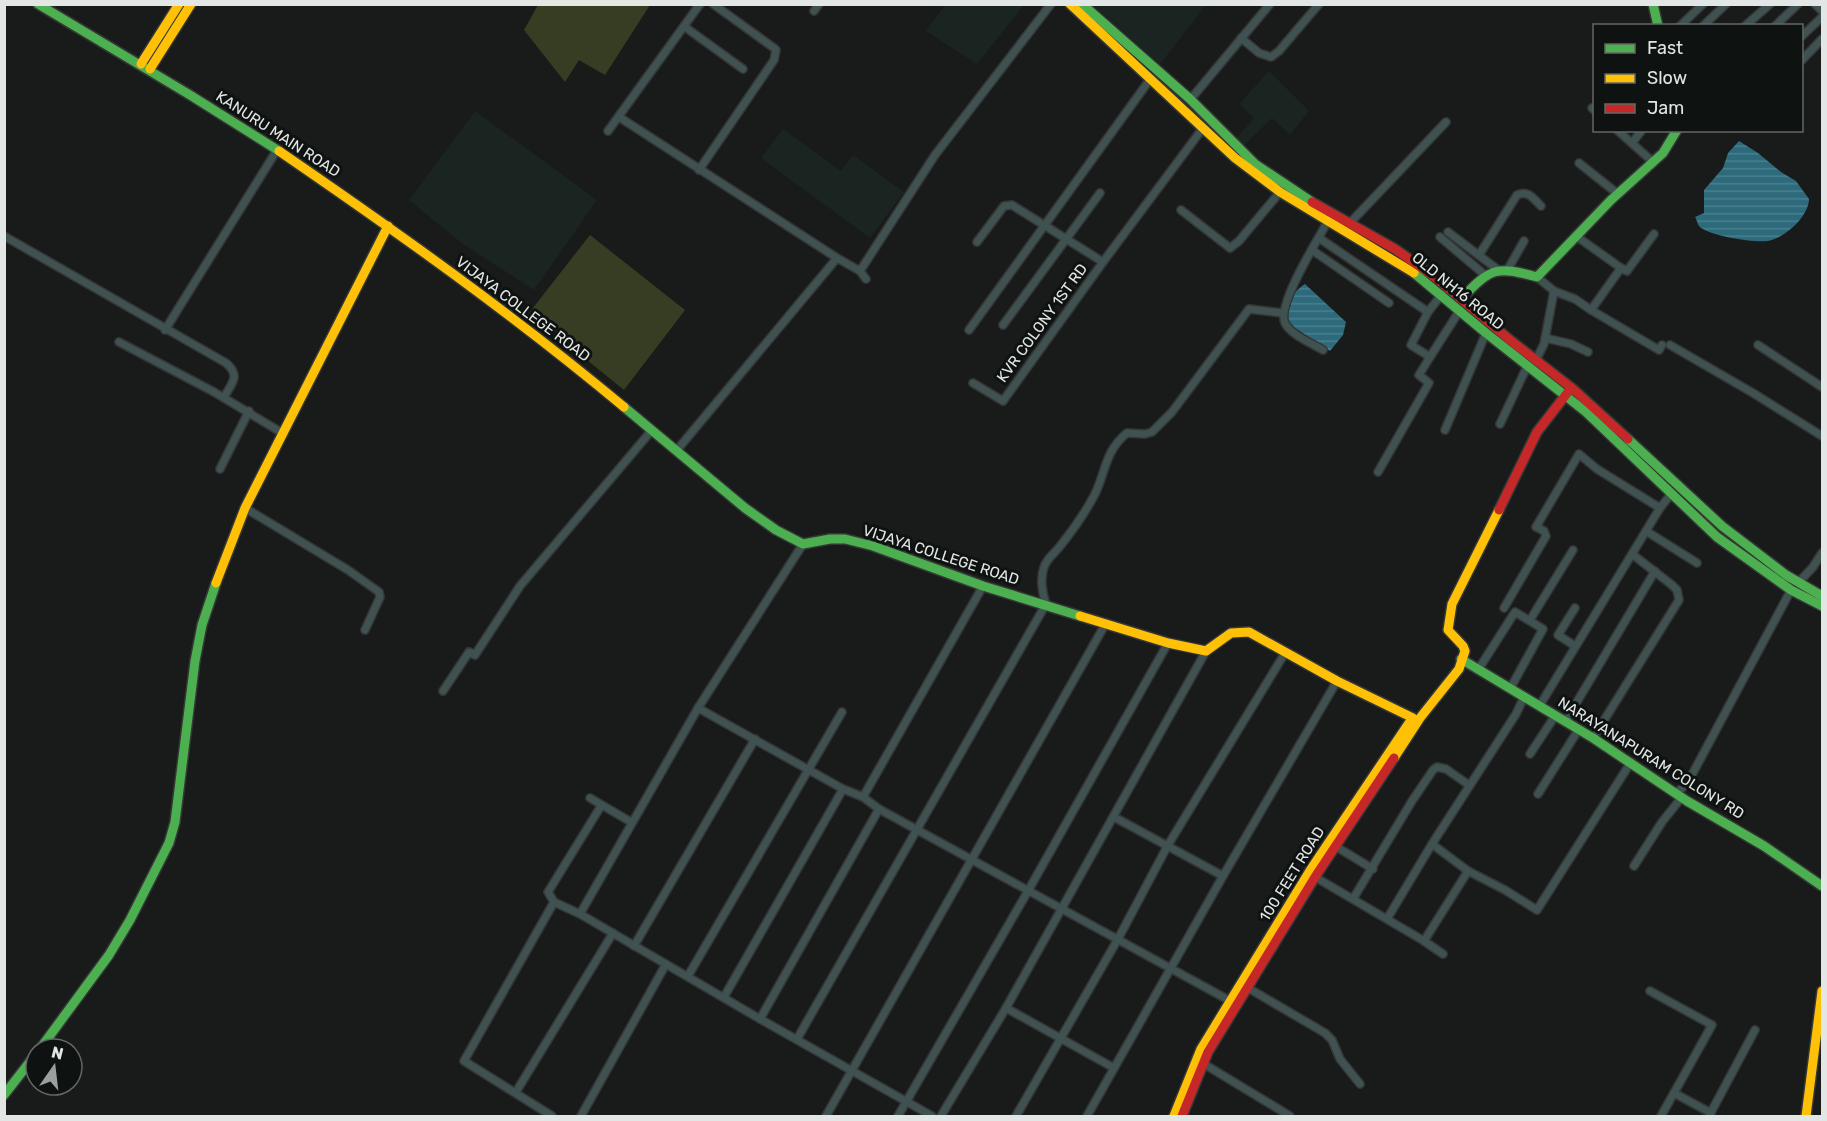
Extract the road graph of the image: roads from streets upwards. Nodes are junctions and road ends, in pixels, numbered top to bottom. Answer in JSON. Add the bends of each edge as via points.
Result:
{"nodes":[{"id":1,"x":38,"y":4,"type":"edge"},
{"id":2,"x":179,"y":4,"type":"edge"},
{"id":3,"x":191,"y":4,"type":"edge"},
{"id":4,"x":700,"y":4,"type":"edge"},
{"id":5,"x":713,"y":4,"type":"edge"},
{"id":6,"x":1051,"y":4,"type":"edge"},
{"id":7,"x":1070,"y":4,"type":"edge"},
{"id":8,"x":1082,"y":4,"type":"edge"},
{"id":9,"x":1319,"y":4,"type":"edge"},
{"id":10,"x":1653,"y":4,"type":"edge"},
{"id":11,"x":1702,"y":4,"type":"edge"},
{"id":12,"x":1726,"y":4,"type":"edge"},
{"id":13,"x":1770,"y":4,"type":"edge"},
{"id":14,"x":1798,"y":4,"type":"edge"},
{"id":15,"x":1815,"y":4,"type":"edge"},
{"id":16,"x":1268,"y":5,"type":"edge"},
{"id":17,"x":1822,"y":11,"type":"edge"},
{"id":18,"x":1822,"y":17,"type":"edge"},
{"id":19,"x":1658,"y":24,"type":"edge"},
{"id":20,"x":1682,"y":24,"type":"edge"},
{"id":21,"x":1705,"y":24,"type":"edge"},
{"id":22,"x":1747,"y":24,"type":"edge"},
{"id":23,"x":1777,"y":24,"type":"edge"},
{"id":24,"x":685,"y":27,"type":"junction"},
{"id":25,"x":1803,"y":35,"type":"edge"},
{"id":26,"x":1241,"y":38,"type":"junction"},
{"id":27,"x":1822,"y":39,"type":"edge"},
{"id":28,"x":1803,"y":59,"type":"edge"},
{"id":29,"x":141,"y":64,"type":"junction"},
{"id":30,"x":150,"y":69,"type":"junction"},
{"id":31,"x":743,"y":69,"type":"dead end"},
{"id":32,"x":1151,"y":78,"type":"junction"},
{"id":33,"x":1191,"y":100,"type":"junction"},
{"id":34,"x":619,"y":117,"type":"junction"},
{"id":35,"x":1446,"y":122,"type":"dead end"},
{"id":36,"x":1203,"y":128,"type":"junction"},
{"id":37,"x":608,"y":131,"type":"dead end"},
{"id":38,"x":1619,"y":132,"type":"edge"},
{"id":39,"x":1640,"y":132,"type":"edge"},
{"id":40,"x":1676,"y":132,"type":"edge"},
{"id":41,"x":1632,"y":143,"type":"junction"},
{"id":42,"x":277,"y":150,"type":"junction"},
{"id":43,"x":1653,"y":162,"type":"junction"},
{"id":44,"x":1579,"y":164,"type":"dead end"},
{"id":45,"x":699,"y":170,"type":"junction"},
{"id":46,"x":1280,"y":192,"type":"junction"},
{"id":47,"x":1101,"y":193,"type":"dead end"},
{"id":48,"x":1618,"y":194,"type":"junction"},
{"id":49,"x":1541,"y":206,"type":"dead end"},
{"id":50,"x":1181,"y":210,"type":"dead end"},
{"id":51,"x":1328,"y":221,"type":"junction"},
{"id":52,"x":1349,"y":224,"type":"junction"},
{"id":53,"x":1044,"y":225,"type":"junction"},
{"id":54,"x":388,"y":226,"type":"junction"},
{"id":55,"x":1448,"y":232,"type":"dead end"},
{"id":56,"x":1654,"y":234,"type":"dead end"},
{"id":57,"x":4,"y":236,"type":"edge"},
{"id":58,"x":1440,"y":237,"type":"dead end"},
{"id":59,"x":1576,"y":237,"type":"junction"},
{"id":60,"x":1066,"y":238,"type":"junction"},
{"id":61,"x":1319,"y":238,"type":"junction"},
{"id":62,"x":1524,"y":241,"type":"dead end"},
{"id":63,"x":977,"y":242,"type":"dead end"},
{"id":64,"x":1312,"y":250,"type":"junction"},
{"id":65,"x":1479,"y":255,"type":"junction"},
{"id":66,"x":837,"y":258,"type":"junction"},
{"id":67,"x":1102,"y":262,"type":"junction"},
{"id":68,"x":1621,"y":268,"type":"junction"},
{"id":69,"x":1497,"y":269,"type":"junction"},
{"id":70,"x":1508,"y":269,"type":"junction"},
{"id":71,"x":860,"y":271,"type":"junction"},
{"id":72,"x":1485,"y":275,"type":"junction"},
{"id":73,"x":1537,"y":277,"type":"junction"},
{"id":74,"x":866,"y":279,"type":"dead end"},
{"id":75,"x":1554,"y":291,"type":"junction"},
{"id":76,"x":1442,"y":294,"type":"junction"},
{"id":77,"x":1462,"y":298,"type":"junction"},
{"id":78,"x":1389,"y":303,"type":"dead end"},
{"id":79,"x":1460,"y":310,"type":"junction"},
{"id":80,"x":1590,"y":310,"type":"junction"},
{"id":81,"x":1428,"y":312,"type":"junction"},
{"id":82,"x":1282,"y":314,"type":"junction"},
{"id":83,"x":1003,"y":325,"type":"dead end"},
{"id":84,"x":165,"y":330,"type":"junction"},
{"id":85,"x":969,"y":330,"type":"dead end"},
{"id":86,"x":1486,"y":333,"type":"junction"},
{"id":87,"x":1545,"y":338,"type":"junction"},
{"id":88,"x":119,"y":342,"type":"dead end"},
{"id":89,"x":1758,"y":345,"type":"dead end"},
{"id":90,"x":1323,"y":350,"type":"dead end"},
{"id":91,"x":1588,"y":352,"type":"dead end"},
{"id":92,"x":1430,"y":357,"type":"junction"},
{"id":93,"x":1533,"y":363,"type":"junction"},
{"id":94,"x":973,"y":383,"type":"dead end"},
{"id":95,"x":1822,"y":387,"type":"edge"},
{"id":96,"x":1572,"y":388,"type":"junction"},
{"id":97,"x":1565,"y":395,"type":"junction"},
{"id":98,"x":224,"y":397,"type":"junction"},
{"id":99,"x":249,"y":411,"type":"junction"},
{"id":100,"x":1500,"y":424,"type":"dead end"},
{"id":101,"x":652,"y":430,"type":"junction"},
{"id":102,"x":1445,"y":430,"type":"dead end"},
{"id":103,"x":284,"y":434,"type":"junction"},
{"id":104,"x":1822,"y":436,"type":"edge"},
{"id":105,"x":677,"y":450,"type":"junction"},
{"id":106,"x":220,"y":469,"type":"dead end"},
{"id":107,"x":1378,"y":472,"type":"dead end"},
{"id":108,"x":1672,"y":493,"type":"junction"},
{"id":109,"x":245,"y":508,"type":"junction"},
{"id":110,"x":1660,"y":508,"type":"junction"},
{"id":111,"x":1646,"y":531,"type":"junction"},
{"id":112,"x":803,"y":544,"type":"junction"},
{"id":113,"x":1573,"y":550,"type":"dead end"},
{"id":114,"x":1822,"y":553,"type":"edge"},
{"id":115,"x":1632,"y":554,"type":"junction"},
{"id":116,"x":1697,"y":563,"type":"dead end"},
{"id":117,"x":1655,"y":571,"type":"junction"},
{"id":118,"x":982,"y":586,"type":"junction"},
{"id":119,"x":1795,"y":586,"type":"junction"},
{"id":120,"x":1822,"y":596,"type":"edge"},
{"id":121,"x":1046,"y":604,"type":"junction"},
{"id":122,"x":1822,"y":606,"type":"edge"},
{"id":123,"x":1504,"y":608,"type":"dead end"},
{"id":124,"x":1575,"y":608,"type":"dead end"},
{"id":125,"x":1530,"y":620,"type":"junction"},
{"id":126,"x":1106,"y":623,"type":"junction"},
{"id":127,"x":365,"y":630,"type":"dead end"},
{"id":128,"x":1168,"y":643,"type":"junction"},
{"id":129,"x":1575,"y":646,"type":"junction"},
{"id":130,"x":1206,"y":651,"type":"junction"},
{"id":131,"x":1285,"y":653,"type":"junction"},
{"id":132,"x":1460,"y":661,"type":"junction"},
{"id":133,"x":1478,"y":670,"type":"junction"},
{"id":134,"x":1337,"y":681,"type":"junction"},
{"id":135,"x":1510,"y":689,"type":"junction"},
{"id":136,"x":443,"y":691,"type":"dead end"},
{"id":137,"x":1524,"y":697,"type":"junction"},
{"id":138,"x":1540,"y":705,"type":"junction"},
{"id":139,"x":698,"y":708,"type":"junction"},
{"id":140,"x":842,"y":712,"type":"dead end"},
{"id":141,"x":1555,"y":716,"type":"junction"},
{"id":142,"x":1413,"y":718,"type":"junction"},
{"id":143,"x":1564,"y":722,"type":"junction"},
{"id":144,"x":1579,"y":729,"type":"junction"},
{"id":145,"x":1593,"y":738,"type":"junction"},
{"id":146,"x":755,"y":739,"type":"junction"},
{"id":147,"x":1530,"y":754,"type":"dead end"},
{"id":148,"x":1631,"y":762,"type":"junction"},
{"id":149,"x":807,"y":769,"type":"junction"},
{"id":150,"x":1687,"y":784,"type":"junction"},
{"id":151,"x":1469,"y":785,"type":"junction"},
{"id":152,"x":843,"y":789,"type":"junction"},
{"id":153,"x":1538,"y":794,"type":"dead end"},
{"id":154,"x":863,"y":797,"type":"junction"},
{"id":155,"x":1682,"y":797,"type":"junction"},
{"id":156,"x":590,"y":798,"type":"dead end"},
{"id":157,"x":601,"y":806,"type":"junction"},
{"id":158,"x":879,"y":809,"type":"junction"},
{"id":159,"x":1113,"y":817,"type":"junction"},
{"id":160,"x":632,"y":822,"type":"junction"},
{"id":161,"x":916,"y":829,"type":"junction"},
{"id":162,"x":1432,"y":844,"type":"junction"},
{"id":163,"x":1168,"y":845,"type":"junction"},
{"id":164,"x":1335,"y":846,"type":"junction"},
{"id":165,"x":971,"y":859,"type":"junction"},
{"id":166,"x":1634,"y":866,"type":"dead end"},
{"id":167,"x":1373,"y":869,"type":"junction"},
{"id":168,"x":1468,"y":871,"type":"junction"},
{"id":169,"x":1223,"y":876,"type":"junction"},
{"id":170,"x":1315,"y":877,"type":"junction"},
{"id":171,"x":1822,"y":886,"type":"edge"},
{"id":172,"x":1028,"y":891,"type":"junction"},
{"id":173,"x":1353,"y":899,"type":"junction"},
{"id":174,"x":554,"y":902,"type":"junction"},
{"id":175,"x":1062,"y":909,"type":"junction"},
{"id":176,"x":580,"y":914,"type":"junction"},
{"id":177,"x":1387,"y":919,"type":"junction"},
{"id":178,"x":613,"y":933,"type":"junction"},
{"id":179,"x":1118,"y":939,"type":"junction"},
{"id":180,"x":1424,"y":941,"type":"junction"},
{"id":181,"x":634,"y":946,"type":"junction"},
{"id":182,"x":1443,"y":954,"type":"dead end"},
{"id":183,"x":666,"y":964,"type":"junction"},
{"id":184,"x":1172,"y":968,"type":"junction"},
{"id":185,"x":688,"y":976,"type":"junction"},
{"id":186,"x":1248,"y":988,"type":"junction"},
{"id":187,"x":1650,"y":991,"type":"dead end"},
{"id":188,"x":1822,"y":991,"type":"edge"},
{"id":189,"x":724,"y":997,"type":"junction"},
{"id":190,"x":1234,"y":1003,"type":"junction"},
{"id":191,"x":1006,"y":1008,"type":"junction"},
{"id":192,"x":760,"y":1019,"type":"junction"},
{"id":193,"x":1755,"y":1030,"type":"dead end"},
{"id":194,"x":49,"y":1037,"type":"edge"},
{"id":195,"x":797,"y":1039,"type":"junction"},
{"id":196,"x":1061,"y":1040,"type":"junction"},
{"id":197,"x":1204,"y":1064,"type":"junction"},
{"id":198,"x":1114,"y":1068,"type":"junction"},
{"id":199,"x":24,"y":1069,"type":"edge"},
{"id":200,"x":852,"y":1071,"type":"junction"},
{"id":201,"x":1360,"y":1084,"type":"dead end"},
{"id":202,"x":516,"y":1092,"type":"junction"},
{"id":203,"x":1674,"y":1093,"type":"junction"},
{"id":204,"x":4,"y":1095,"type":"edge"},
{"id":205,"x":906,"y":1102,"type":"junction"},
{"id":206,"x":1710,"y":1115,"type":"edge"},
{"id":207,"x":552,"y":1116,"type":"edge"},
{"id":208,"x":581,"y":1116,"type":"edge"},
{"id":209,"x":826,"y":1116,"type":"edge"},
{"id":210,"x":898,"y":1116,"type":"edge"},
{"id":211,"x":932,"y":1116,"type":"edge"},
{"id":212,"x":941,"y":1116,"type":"edge"},
{"id":213,"x":1016,"y":1116,"type":"edge"},
{"id":214,"x":1087,"y":1116,"type":"edge"},
{"id":215,"x":1174,"y":1116,"type":"edge"},
{"id":216,"x":1182,"y":1116,"type":"edge"},
{"id":217,"x":1290,"y":1116,"type":"edge"},
{"id":218,"x":1661,"y":1116,"type":"edge"},
{"id":219,"x":1806,"y":1116,"type":"edge"}],
"edges":[{"from":1,"to":29,"type":"street","name":"KANURU MAIN ROAD"},
{"from":2,"to":29,"type":"street"},
{"from":3,"to":30,"type":"street"},
{"from":4,"to":24,"type":"street"},
{"from":5,"to":45,"type":"street","via":[[776,53],[759,85]]},
{"from":6,"to":71,"type":"street","via":[[941,146]]},
{"from":7,"to":32,"type":"street","name":"OLD NH16 ROAD"},
{"from":8,"to":33,"type":"street","name":"OLD NH16 ROAD"},
{"from":9,"to":26,"type":"street","via":[[1271,57],[1258,53]]},
{"from":10,"to":19,"type":"street"},
{"from":11,"to":20,"type":"street"},
{"from":12,"to":21,"type":"street"},
{"from":13,"to":22,"type":"street"},
{"from":14,"to":23,"type":"street"},
{"from":15,"to":17,"type":"street"},
{"from":16,"to":26,"type":"street"},
{"from":18,"to":25,"type":"street"},
{"from":24,"to":31,"type":"street"},
{"from":24,"to":34,"type":"street"},
{"from":26,"to":33,"type":"street"},
{"from":27,"to":28,"type":"street"},
{"from":29,"to":30,"type":"street","name":"KANURU MAIN ROAD"},
{"from":30,"to":42,"type":"street","name":"KANURU MAIN ROAD"},
{"from":32,"to":36,"type":"street","name":"OLD NH16 ROAD"},
{"from":32,"to":53,"type":"street"},
{"from":33,"to":52,"type":"street","name":"OLD NH16 ROAD","via":[[1266,172]]},
{"from":34,"to":37,"type":"street"},
{"from":34,"to":45,"type":"street"},
{"from":35,"to":52,"type":"street"},
{"from":36,"to":46,"type":"street","name":"OLD NH16 ROAD"},
{"from":36,"to":67,"type":"street"},
{"from":38,"to":41,"type":"street"},
{"from":39,"to":41,"type":"street"},
{"from":40,"to":43,"type":"street"},
{"from":41,"to":43,"type":"street"},
{"from":42,"to":54,"type":"street","name":"KANURU MAIN ROAD"},
{"from":42,"to":84,"type":"street"},
{"from":43,"to":48,"type":"street"},
{"from":44,"to":48,"type":"street"},
{"from":45,"to":66,"type":"street"},
{"from":46,"to":50,"type":"street","via":[[1230,248]]},
{"from":46,"to":51,"type":"street","name":"OLD NH16 ROAD"},
{"from":47,"to":60,"type":"street"},
{"from":48,"to":59,"type":"street"},
{"from":49,"to":65,"type":"street","via":[[1530,194],[1517,195]]},
{"from":51,"to":61,"type":"street"},
{"from":51,"to":76,"type":"street","name":"OLD NH16 ROAD","via":[[1386,254]]},
{"from":52,"to":77,"type":"street","name":"OLD NH16 ROAD","via":[[1412,260]]},
{"from":53,"to":60,"type":"street"},
{"from":53,"to":63,"type":"street","via":[[1008,204]]},
{"from":53,"to":85,"type":"street"},
{"from":54,"to":101,"type":"street","name":"VIJAYA COLLEGE ROAD","via":[[573,364]]},
{"from":54,"to":103,"type":"street"},
{"from":55,"to":65,"type":"street"},
{"from":56,"to":68,"type":"street","via":[[1627,271]]},
{"from":57,"to":84,"type":"street"},
{"from":58,"to":72,"type":"street"},
{"from":59,"to":68,"type":"street"},
{"from":59,"to":73,"type":"street"},
{"from":60,"to":67,"type":"street"},
{"from":60,"to":83,"type":"street"},
{"from":61,"to":64,"type":"street"},
{"from":61,"to":81,"type":"street"},
{"from":62,"to":70,"type":"street"},
{"from":64,"to":78,"type":"street"},
{"from":64,"to":82,"type":"street"},
{"from":65,"to":69,"type":"street"},
{"from":66,"to":71,"type":"street"},
{"from":66,"to":105,"type":"street"},
{"from":67,"to":94,"type":"street","name":"KVR COLONY 1ST RD","via":[[1003,401]]},
{"from":68,"to":80,"type":"street"},
{"from":69,"to":70,"type":"street"},
{"from":69,"to":72,"type":"street"},
{"from":70,"to":73,"type":"street"},
{"from":71,"to":74,"type":"street"},
{"from":72,"to":77,"type":"street"},
{"from":73,"to":75,"type":"street"},
{"from":75,"to":80,"type":"street"},
{"from":75,"to":87,"type":"street"},
{"from":76,"to":79,"type":"street","name":"OLD NH16 ROAD"},
{"from":76,"to":81,"type":"street"},
{"from":77,"to":93,"type":"street","name":"OLD NH16 ROAD"},
{"from":79,"to":86,"type":"street","name":"OLD NH16 ROAD"},
{"from":79,"to":92,"type":"street"},
{"from":80,"to":104,"type":"street","via":[[1659,350],[1666,345]]},
{"from":81,"to":92,"type":"street","via":[[1411,345]]},
{"from":82,"to":90,"type":"street","via":[[1290,329]]},
{"from":82,"to":121,"type":"street","via":[[1249,309],[1173,412],[1152,432],[1128,433],[1117,441],[1095,493],[1043,569],[1041,588]]},
{"from":84,"to":98,"type":"street","via":[[234,371],[234,380]]},
{"from":86,"to":93,"type":"street","name":"OLD NH16 ROAD"},
{"from":86,"to":102,"type":"street"},
{"from":87,"to":91,"type":"street"},
{"from":87,"to":93,"type":"street"},
{"from":88,"to":98,"type":"street"},
{"from":89,"to":95,"type":"street"},
{"from":92,"to":107,"type":"street","via":[[1419,375],[1429,383]]},
{"from":93,"to":96,"type":"street","name":"OLD NH16 ROAD"},
{"from":93,"to":97,"type":"street","name":"OLD NH16 ROAD"},
{"from":93,"to":100,"type":"street","via":[[1525,371]]},
{"from":96,"to":97,"type":"street"},
{"from":96,"to":119,"type":"street","name":"OLD NH16 ROAD","via":[[1714,520]]},
{"from":97,"to":108,"type":"street","name":"OLD NH16 ROAD"},
{"from":97,"to":132,"type":"street","via":[[1537,432],[1452,604],[1448,630],[1465,651]]},
{"from":98,"to":99,"type":"street"},
{"from":99,"to":103,"type":"street"},
{"from":99,"to":106,"type":"street"},
{"from":101,"to":105,"type":"street","name":"VIJAYA COLLEGE ROAD"},
{"from":101,"to":136,"type":"street","via":[[520,586],[475,654],[469,652]]},
{"from":103,"to":109,"type":"street"},
{"from":105,"to":112,"type":"street","name":"VIJAYA COLLEGE ROAD","via":[[745,508]]},
{"from":108,"to":110,"type":"street"},
{"from":108,"to":119,"type":"street","name":"OLD NH16 ROAD","via":[[1717,537]]},
{"from":109,"to":127,"type":"street","via":[[379,592]]},
{"from":109,"to":194,"type":"street","via":[[202,625],[169,843],[109,955]]},
{"from":110,"to":111,"type":"street"},
{"from":110,"to":123,"type":"street","via":[[1579,454],[1536,527],[1546,536]]},
{"from":111,"to":115,"type":"street"},
{"from":111,"to":116,"type":"street"},
{"from":112,"to":118,"type":"street","name":"VIJAYA COLLEGE ROAD","via":[[845,539]]},
{"from":112,"to":139,"type":"street"},
{"from":113,"to":125,"type":"street"},
{"from":114,"to":119,"type":"street"},
{"from":115,"to":117,"type":"street"},
{"from":115,"to":129,"type":"street"},
{"from":117,"to":143,"type":"street"},
{"from":117,"to":145,"type":"street","via":[[1677,590],[1679,600]]},
{"from":118,"to":121,"type":"street","name":"VIJAYA COLLEGE ROAD"},
{"from":118,"to":154,"type":"street"},
{"from":119,"to":120,"type":"street","name":"OLD NH16 ROAD"},
{"from":119,"to":122,"type":"street","name":"OLD NH16 ROAD"},
{"from":119,"to":150,"type":"street"},
{"from":121,"to":126,"type":"street","name":"VIJAYA COLLEGE ROAD"},
{"from":121,"to":161,"type":"street"},
{"from":124,"to":129,"type":"street","via":[[1558,635]]},
{"from":125,"to":133,"type":"street","via":[[1515,612]]},
{"from":125,"to":135,"type":"street","via":[[1543,629]]},
{"from":126,"to":128,"type":"street","name":"VIJAYA COLLEGE ROAD"},
{"from":126,"to":165,"type":"street"},
{"from":128,"to":130,"type":"street","name":"VIJAYA COLLEGE ROAD"},
{"from":128,"to":172,"type":"street"},
{"from":129,"to":138,"type":"street"},
{"from":130,"to":131,"type":"street","via":[[1230,632],[1239,630]]},
{"from":130,"to":159,"type":"street"},
{"from":131,"to":134,"type":"street"},
{"from":131,"to":163,"type":"street"},
{"from":132,"to":133,"type":"street","name":"NARAYANAPURAM COLONY RD"},
{"from":132,"to":142,"type":"street","name":"100 FEET ROAD"},
{"from":132,"to":164,"type":"street","name":"100 FEET ROAD","via":[[1459,669],[1420,718]]},
{"from":133,"to":135,"type":"street","name":"NARAYANAPURAM COLONY RD"},
{"from":134,"to":142,"type":"street"},
{"from":134,"to":169,"type":"street"},
{"from":135,"to":137,"type":"street","name":"NARAYANAPURAM COLONY RD"},
{"from":137,"to":138,"type":"street","name":"NARAYANAPURAM COLONY RD"},
{"from":137,"to":151,"type":"street"},
{"from":138,"to":141,"type":"street","name":"NARAYANAPURAM COLONY RD"},
{"from":139,"to":146,"type":"street"},
{"from":139,"to":160,"type":"street"},
{"from":140,"to":149,"type":"street"},
{"from":141,"to":143,"type":"street","name":"NARAYANAPURAM COLONY RD"},
{"from":141,"to":147,"type":"street"},
{"from":142,"to":190,"type":"street","name":"100 FEET ROAD","via":[[1311,869]]},
{"from":143,"to":144,"type":"street","name":"NARAYANAPURAM COLONY RD"},
{"from":144,"to":145,"type":"street","name":"NARAYANAPURAM COLONY RD"},
{"from":144,"to":153,"type":"street"},
{"from":145,"to":148,"type":"street","name":"NARAYANAPURAM COLONY RD"},
{"from":146,"to":149,"type":"street"},
{"from":146,"to":181,"type":"street"},
{"from":148,"to":155,"type":"street","name":"NARAYANAPURAM COLONY RD"},
{"from":148,"to":168,"type":"street","via":[[1537,910]]},
{"from":149,"to":152,"type":"street"},
{"from":149,"to":185,"type":"street"},
{"from":150,"to":155,"type":"street"},
{"from":150,"to":155,"type":"street"},
{"from":151,"to":162,"type":"street"},
{"from":151,"to":167,"type":"street","via":[[1437,766]]},
{"from":152,"to":154,"type":"street"},
{"from":152,"to":189,"type":"street"},
{"from":154,"to":158,"type":"street"},
{"from":155,"to":166,"type":"street"},
{"from":155,"to":171,"type":"street","name":"NARAYANAPURAM COLONY RD"},
{"from":156,"to":157,"type":"street"},
{"from":157,"to":160,"type":"street"},
{"from":157,"to":174,"type":"street","via":[[548,892]]},
{"from":158,"to":161,"type":"street"},
{"from":158,"to":192,"type":"street"},
{"from":159,"to":163,"type":"street"},
{"from":159,"to":175,"type":"street"},
{"from":160,"to":176,"type":"street"},
{"from":161,"to":165,"type":"street"},
{"from":161,"to":195,"type":"street"},
{"from":162,"to":168,"type":"street"},
{"from":162,"to":177,"type":"street"},
{"from":163,"to":169,"type":"street"},
{"from":163,"to":179,"type":"street"},
{"from":164,"to":167,"type":"street"},
{"from":164,"to":170,"type":"street","name":"100 FEET ROAD"},
{"from":165,"to":172,"type":"street"},
{"from":165,"to":200,"type":"street"},
{"from":167,"to":173,"type":"street"},
{"from":168,"to":180,"type":"street"},
{"from":169,"to":184,"type":"street"},
{"from":170,"to":173,"type":"street"},
{"from":170,"to":186,"type":"street","name":"100 FEET ROAD"},
{"from":172,"to":175,"type":"street"},
{"from":172,"to":205,"type":"street"},
{"from":173,"to":177,"type":"street"},
{"from":174,"to":176,"type":"street"},
{"from":174,"to":202,"type":"street","via":[[464,1061]]},
{"from":175,"to":179,"type":"street"},
{"from":175,"to":191,"type":"street"},
{"from":176,"to":178,"type":"street"},
{"from":177,"to":180,"type":"street"},
{"from":178,"to":181,"type":"street"},
{"from":178,"to":202,"type":"street"},
{"from":179,"to":184,"type":"street"},
{"from":179,"to":196,"type":"street"},
{"from":180,"to":182,"type":"street"},
{"from":181,"to":183,"type":"street"},
{"from":183,"to":185,"type":"street"},
{"from":183,"to":208,"type":"street"},
{"from":184,"to":190,"type":"street"},
{"from":184,"to":198,"type":"street"},
{"from":185,"to":189,"type":"street"},
{"from":186,"to":190,"type":"street","name":"100 FEET ROAD"},
{"from":186,"to":201,"type":"street","via":[[1325,1033]]},
{"from":187,"to":203,"type":"street","via":[[1712,1025]]},
{"from":188,"to":219,"type":"street"},
{"from":189,"to":192,"type":"street"},
{"from":190,"to":197,"type":"street","name":"100 FEET ROAD"},
{"from":190,"to":215,"type":"street","name":"100 FEET ROAD","via":[[1201,1049]]},
{"from":191,"to":196,"type":"street"},
{"from":191,"to":212,"type":"street"},
{"from":192,"to":195,"type":"street"},
{"from":193,"to":206,"type":"street"},
{"from":195,"to":200,"type":"street"},
{"from":196,"to":198,"type":"street"},
{"from":196,"to":213,"type":"street"},
{"from":197,"to":216,"type":"street","name":"100 FEET ROAD"},
{"from":197,"to":217,"type":"street"},
{"from":198,"to":214,"type":"street"},
{"from":199,"to":204,"type":"street"},
{"from":200,"to":205,"type":"street"},
{"from":200,"to":209,"type":"street"},
{"from":202,"to":207,"type":"street"},
{"from":203,"to":206,"type":"street"},
{"from":203,"to":218,"type":"street"},
{"from":205,"to":210,"type":"street"},
{"from":205,"to":211,"type":"street"}]}
